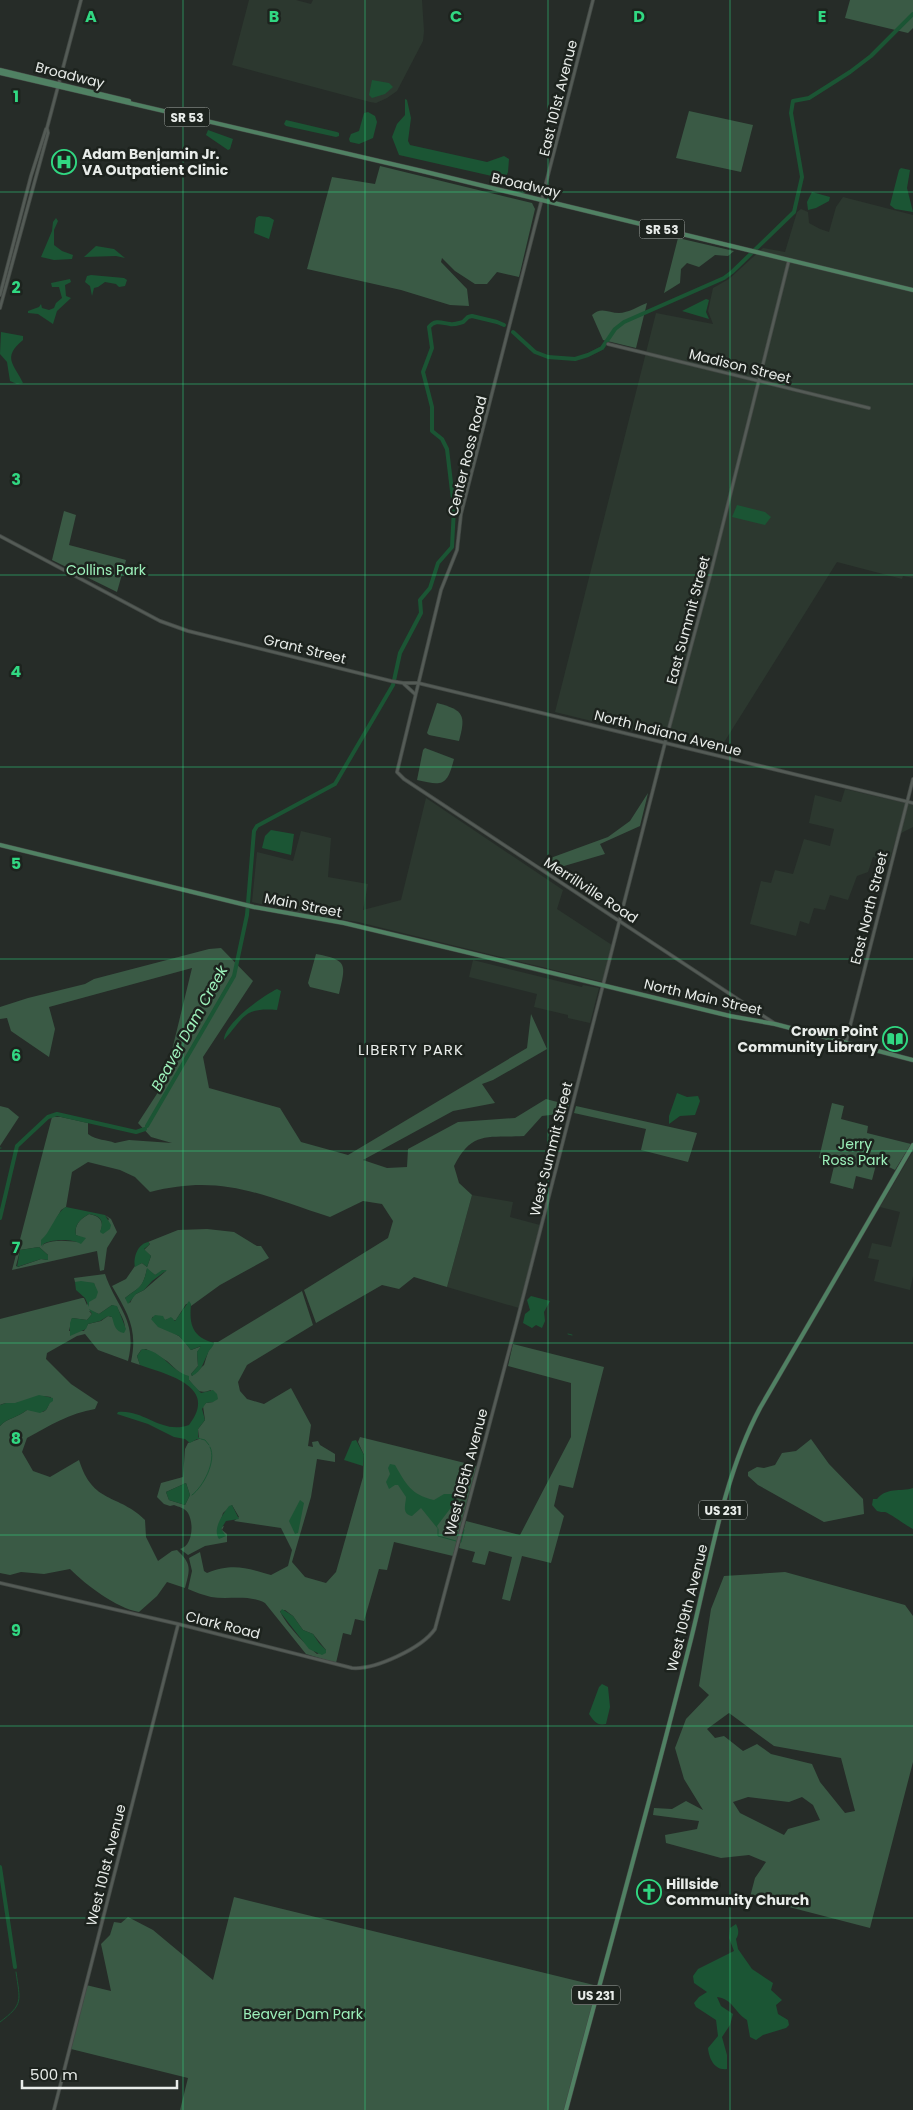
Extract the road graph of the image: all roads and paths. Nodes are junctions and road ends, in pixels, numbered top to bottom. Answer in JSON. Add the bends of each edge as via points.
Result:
{"nodes":[{"id":1,"x":81,"y":0,"type":"edge"},
{"id":2,"x":593,"y":0,"type":"edge"},
{"id":3,"x":0,"y":72,"type":"edge"},
{"id":4,"x":57,"y":85,"type":"junction"},
{"id":5,"x":47,"y":128,"type":"junction"},
{"id":6,"x":542,"y":201,"type":"junction"},
{"id":7,"x":788,"y":260,"type":"junction"},
{"id":8,"x":913,"y":290,"type":"edge"},
{"id":9,"x":0,"y":296,"type":"edge"},
{"id":10,"x":0,"y":308,"type":"edge"},
{"id":11,"x":608,"y":344,"type":"dead end"},
{"id":12,"x":758,"y":381,"type":"junction"},
{"id":13,"x":869,"y":408,"type":"dead end"},
{"id":14,"x":0,"y":536,"type":"edge"},
{"id":15,"x":403,"y":683,"type":"junction"},
{"id":16,"x":418,"y":683,"type":"junction"},
{"id":17,"x":415,"y":695,"type":"junction"},
{"id":18,"x":665,"y":743,"type":"junction"},
{"id":19,"x":397,"y":772,"type":"joint"},
{"id":20,"x":913,"y":779,"type":"edge"},
{"id":21,"x":907,"y":802,"type":"junction"},
{"id":22,"x":913,"y":803,"type":"edge"},
{"id":23,"x":0,"y":845,"type":"edge"},
{"id":24,"x":620,"y":921,"type":"junction"},
{"id":25,"x":603,"y":985,"type":"junction"},
{"id":26,"x":776,"y":1024,"type":"junction"},
{"id":27,"x":846,"y":1042,"type":"junction"},
{"id":28,"x":913,"y":1060,"type":"edge"},
{"id":29,"x":913,"y":1145,"type":"edge"},
{"id":30,"x":518,"y":1317,"type":"joint"},
{"id":31,"x":0,"y":1583,"type":"edge"},
{"id":32,"x":178,"y":1624,"type":"junction"},
{"id":33,"x":433,"y":1632,"type":"joint"},
{"id":34,"x":54,"y":2110,"type":"edge"},
{"id":35,"x":566,"y":2110,"type":"edge"}],
"edges":[{"from":1,"to":4,"type":"street"},
{"from":2,"to":6,"type":"street","name":"East 101st Avenue"},
{"from":3,"to":4,"type":"main road","name":"Broadway","number":"SR 53"},
{"from":4,"to":5,"type":"street"},
{"from":4,"to":6,"type":"main road","name":"Broadway","number":"SR 53"},
{"from":5,"to":9,"type":"street"},
{"from":5,"to":10,"type":"street"},
{"from":6,"to":7,"type":"main road","name":"Broadway","number":"SR 53"},
{"from":6,"to":16,"type":"street","name":"Center Ross Road","via":[[461,514],[457,550],[441,590]]},
{"from":7,"to":8,"type":"main road","name":"Broadway","number":"SR 53"},
{"from":7,"to":12,"type":"street","name":"East Summit Street"},
{"from":11,"to":12,"type":"street","name":"Madison Street"},
{"from":12,"to":13,"type":"street","name":"Madison Street"},
{"from":12,"to":18,"type":"street","name":"East Summit Street"},
{"from":14,"to":15,"type":"street","name":"Grant Street","via":[[160,620],[188,631]]},
{"from":15,"to":16,"type":"street","name":"Grant Street"},
{"from":15,"to":17,"type":"street"},
{"from":16,"to":17,"type":"street","name":"Center Ross Road"},
{"from":16,"to":18,"type":"street","name":"North Indiana Avenue"},
{"from":17,"to":19,"type":"street","name":"Center Ross Road"},
{"from":18,"to":21,"type":"street","name":"North Indiana Avenue"},
{"from":18,"to":24,"type":"street","name":"East Summit Street"},
{"from":19,"to":24,"type":"street","name":"Merrillville Road"},
{"from":20,"to":21,"type":"street","name":"East North Street"},
{"from":21,"to":22,"type":"street","name":"North Indiana Avenue"},
{"from":21,"to":27,"type":"street","name":"East North Street"},
{"from":23,"to":25,"type":"main road","name":"Main Street","via":[[254,907],[344,923]]},
{"from":24,"to":25,"type":"street","name":"East Summit Street"},
{"from":24,"to":26,"type":"street","name":"Merrillville Road"},
{"from":25,"to":26,"type":"main road","name":"North Main Street"},
{"from":25,"to":30,"type":"street","name":"West Summit Street"},
{"from":26,"to":27,"type":"main road","name":"North Main Street"},
{"from":27,"to":28,"type":"main road","name":"North Main Street"},
{"from":29,"to":35,"type":"main road","name":"West 109th Avenue","number":"US 231","via":[[763,1402],[738,1458]]},
{"from":30,"to":33,"type":"street","name":"West 105th Avenue"},
{"from":31,"to":32,"type":"street","name":"Clark Road"},
{"from":32,"to":33,"type":"street","name":"Clark Road","via":[[347,1667],[363,1668],[397,1656]]},
{"from":32,"to":34,"type":"street","name":"West 101st Avenue"}]}
